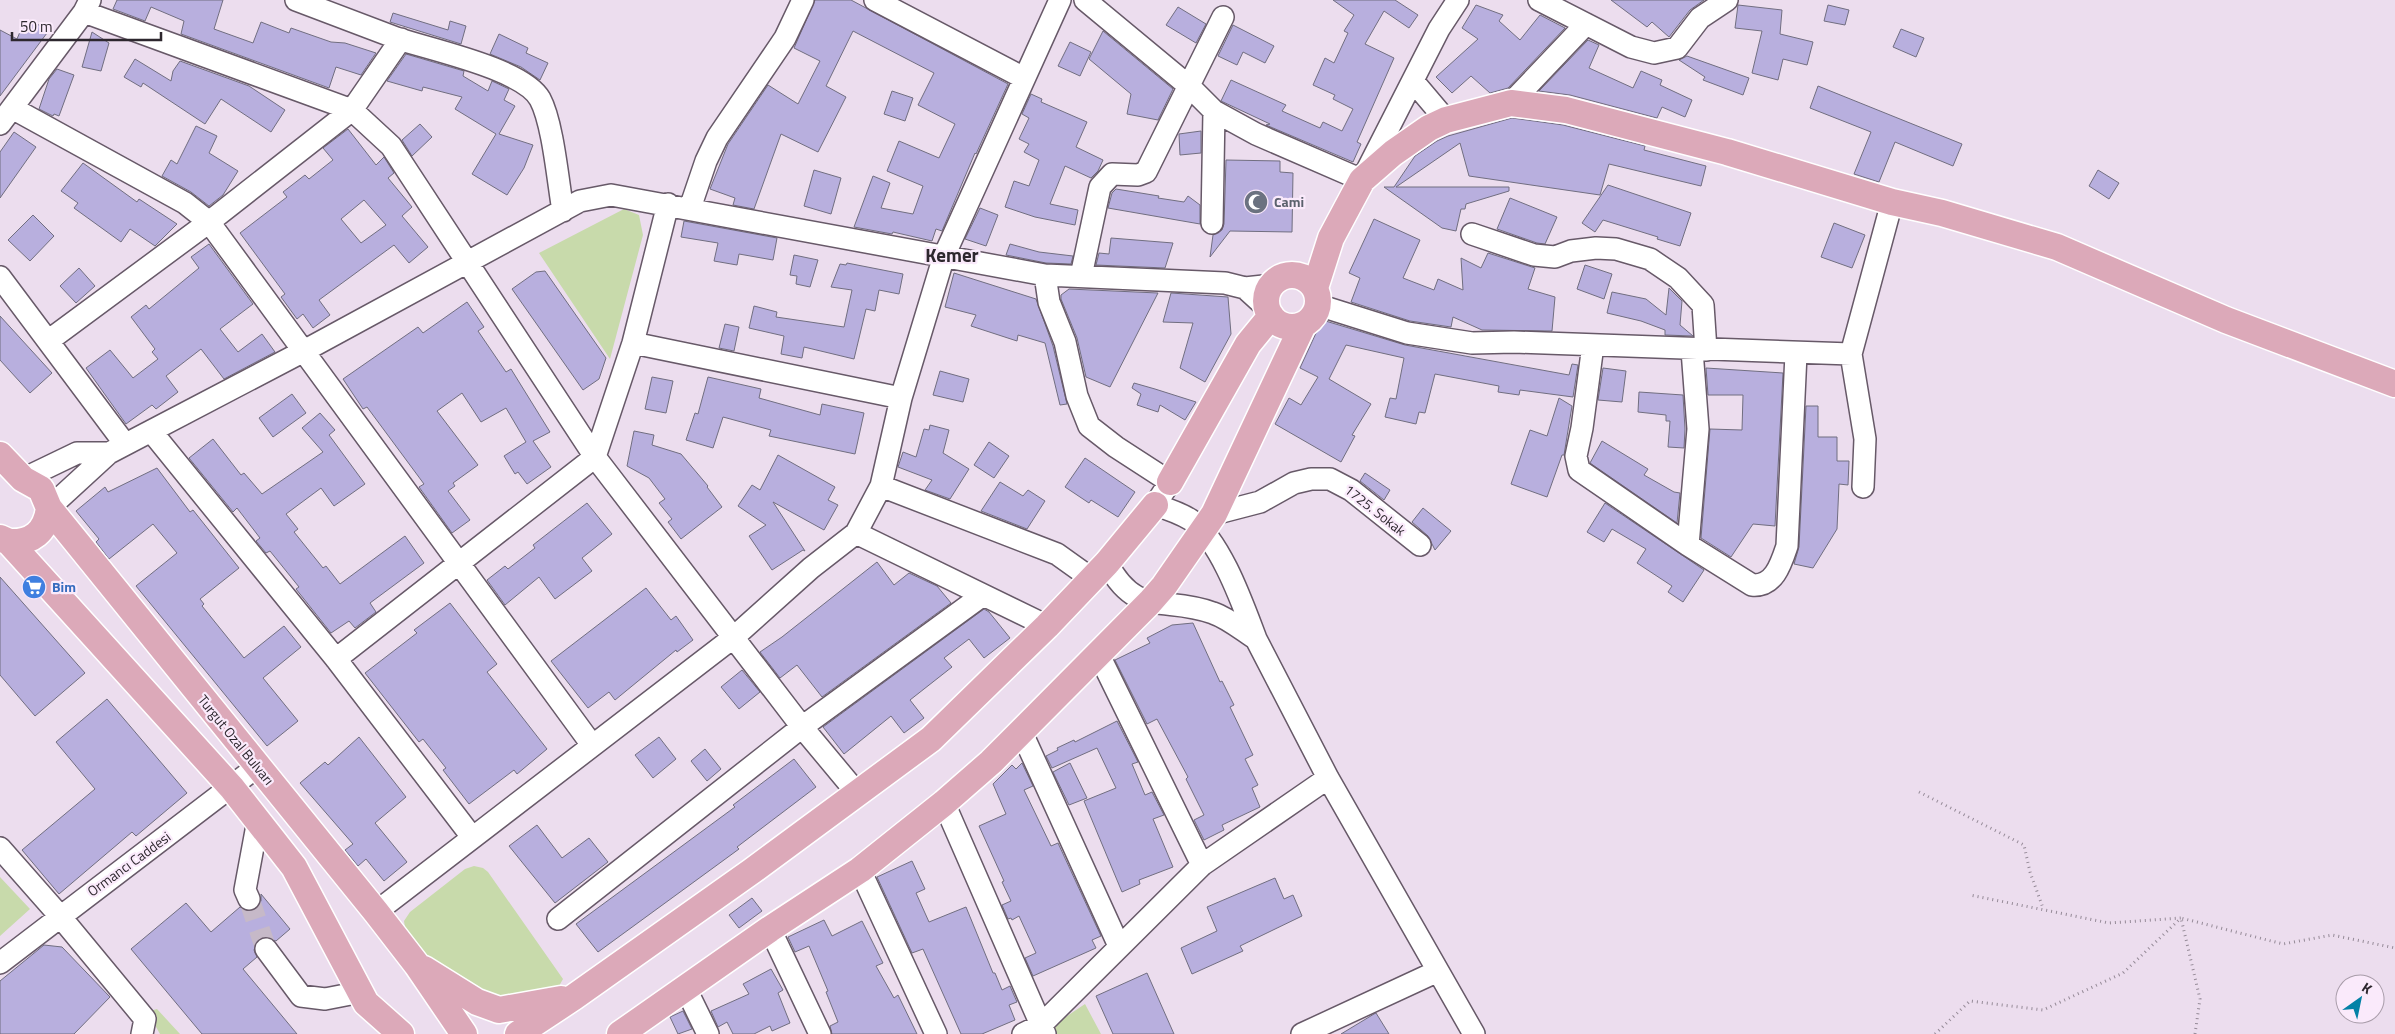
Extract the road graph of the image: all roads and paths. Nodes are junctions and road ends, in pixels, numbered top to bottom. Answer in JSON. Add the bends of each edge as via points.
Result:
{"nodes":[{"id":1,"x":296,"y":0,"type":"edge"},
{"id":2,"x":803,"y":0,"type":"edge"},
{"id":3,"x":875,"y":0,"type":"edge"},
{"id":4,"x":1060,"y":0,"type":"edge"},
{"id":5,"x":1085,"y":0,"type":"edge"},
{"id":6,"x":1458,"y":0,"type":"edge"},
{"id":7,"x":1539,"y":0,"type":"edge"},
{"id":8,"x":1727,"y":0,"type":"edge"},
{"id":9,"x":87,"y":6,"type":"edge"},
{"id":10,"x":1223,"y":17,"type":"dead end"},
{"id":11,"x":1586,"y":24,"type":"junction"},
{"id":12,"x":401,"y":39,"type":"junction"},
{"id":13,"x":1024,"y":78,"type":"junction"},
{"id":14,"x":1413,"y":80,"type":"junction"},
{"id":15,"x":1190,"y":87,"type":"junction"},
{"id":16,"x":1511,"y":103,"type":"junction"},
{"id":17,"x":352,"y":110,"type":"junction"},
{"id":18,"x":1214,"y":111,"type":"junction"},
{"id":19,"x":6,"y":116,"type":"edge"},
{"id":20,"x":1446,"y":120,"type":"junction"},
{"id":21,"x":1362,"y":180,"type":"junction"},
{"id":22,"x":1892,"y":202,"type":"junction"},
{"id":23,"x":668,"y":204,"type":"junction"},
{"id":24,"x":690,"y":208,"type":"junction"},
{"id":25,"x":563,"y":210,"type":"junction"},
{"id":26,"x":209,"y":222,"type":"junction"},
{"id":27,"x":1212,"y":224,"type":"dead end"},
{"id":28,"x":1472,"y":234,"type":"dead end"},
{"id":29,"x":944,"y":256,"type":"junction"},
{"id":30,"x":468,"y":262,"type":"junction"},
{"id":31,"x":1045,"y":274,"type":"junction"},
{"id":32,"x":1081,"y":276,"type":"junction"},
{"id":33,"x":0,"y":277,"type":"edge"},
{"id":34,"x":1290,"y":296,"type":"junction"},
{"id":35,"x":48,"y":341,"type":"junction"},
{"id":36,"x":633,"y":343,"type":"junction"},
{"id":37,"x":1593,"y":346,"type":"junction"},
{"id":38,"x":1699,"y":350,"type":"junction"},
{"id":39,"x":302,"y":352,"type":"junction"},
{"id":40,"x":1796,"y":354,"type":"junction"},
{"id":41,"x":1851,"y":354,"type":"junction"},
{"id":42,"x":2395,"y":384,"type":"edge"},
{"id":43,"x":901,"y":398,"type":"junction"},
{"id":44,"x":151,"y":431,"type":"junction"},
{"id":45,"x":117,"y":449,"type":"junction"},
{"id":46,"x":0,"y":455,"type":"edge"},
{"id":47,"x":595,"y":457,"type":"junction"},
{"id":48,"x":12,"y":481,"type":"edge"},
{"id":49,"x":1170,"y":482,"type":"junction"},
{"id":50,"x":880,"y":486,"type":"junction"},
{"id":51,"x":1863,"y":487,"type":"dead end"},
{"id":52,"x":1155,"y":505,"type":"junction"},
{"id":53,"x":48,"y":508,"type":"junction"},
{"id":54,"x":1209,"y":523,"type":"junction"},
{"id":55,"x":856,"y":533,"type":"junction"},
{"id":56,"x":3,"y":543,"type":"edge"},
{"id":57,"x":1420,"y":545,"type":"dead end"},
{"id":58,"x":1688,"y":545,"type":"junction"},
{"id":59,"x":457,"y":564,"type":"junction"},
{"id":60,"x":1099,"y":571,"type":"junction"},
{"id":61,"x":983,"y":595,"type":"junction"},
{"id":62,"x":1150,"y":602,"type":"junction"},
{"id":63,"x":1048,"y":626,"type":"junction"},
{"id":64,"x":734,"y":637,"type":"junction"},
{"id":65,"x":1256,"y":639,"type":"junction"},
{"id":66,"x":1099,"y":655,"type":"junction"},
{"id":67,"x":336,"y":659,"type":"junction"},
{"id":68,"x":802,"y":727,"type":"junction"},
{"id":69,"x":1022,"y":733,"type":"junction"},
{"id":70,"x":592,"y":745,"type":"junction"},
{"id":71,"x":258,"y":766,"type":"junction"},
{"id":72,"x":1328,"y":778,"type":"junction"},
{"id":73,"x":232,"y":788,"type":"junction"},
{"id":74,"x":1919,"y":792,"type":"dead end"},
{"id":75,"x":857,"y":793,"type":"junction"},
{"id":76,"x":944,"y":803,"type":"junction"},
{"id":77,"x":258,"y":820,"type":"junction"},
{"id":78,"x":472,"y":837,"type":"junction"},
{"id":79,"x":0,"y":848,"type":"edge"},
{"id":80,"x":1202,"y":865,"type":"junction"},
{"id":81,"x":860,"y":870,"type":"junction"},
{"id":82,"x":1970,"y":895,"type":"dead end"},
{"id":83,"x":248,"y":899,"type":"tunnel mouth"},
{"id":84,"x":2043,"y":908,"type":"junction"},
{"id":85,"x":376,"y":912,"type":"junction"},
{"id":86,"x":60,"y":916,"type":"junction"},
{"id":87,"x":2181,"y":918,"type":"junction"},
{"id":88,"x":558,"y":920,"type":"dead end"},
{"id":89,"x":770,"y":929,"type":"junction"},
{"id":90,"x":1119,"y":946,"type":"junction"},
{"id":91,"x":2395,"y":948,"type":"edge"},
{"id":92,"x":266,"y":950,"type":"tunnel mouth"},
{"id":93,"x":0,"y":963,"type":"edge"},
{"id":94,"x":417,"y":965,"type":"junction"},
{"id":95,"x":1438,"y":971,"type":"junction"},
{"id":96,"x":685,"y":987,"type":"junction"},
{"id":97,"x":574,"y":997,"type":"junction"},
{"id":98,"x":364,"y":998,"type":"junction"},
{"id":99,"x":1036,"y":1031,"type":"edge"},
{"id":100,"x":142,"y":1034,"type":"edge"},
{"id":101,"x":370,"y":1034,"type":"edge"},
{"id":102,"x":401,"y":1034,"type":"edge"},
{"id":103,"x":464,"y":1034,"type":"edge"},
{"id":104,"x":518,"y":1034,"type":"edge"},
{"id":105,"x":620,"y":1034,"type":"edge"},
{"id":106,"x":708,"y":1034,"type":"edge"},
{"id":107,"x":820,"y":1034,"type":"edge"},
{"id":108,"x":936,"y":1034,"type":"edge"},
{"id":109,"x":1302,"y":1034,"type":"edge"},
{"id":110,"x":1474,"y":1034,"type":"edge"},
{"id":111,"x":1935,"y":1034,"type":"edge"},
{"id":112,"x":2195,"y":1034,"type":"edge"}],
"edges":[{"from":1,"to":12,"type":"street"},
{"from":2,"to":24,"type":"street","via":[[785,38],[717,138]]},
{"from":3,"to":13,"type":"street"},
{"from":4,"to":13,"type":"street"},
{"from":5,"to":15,"type":"street"},
{"from":6,"to":14,"type":"street"},
{"from":7,"to":11,"type":"street"},
{"from":8,"to":11,"type":"street","via":[[1700,18],[1677,48],[1654,53],[1631,47]]},
{"from":9,"to":17,"type":"street"},
{"from":9,"to":19,"type":"street"},
{"from":10,"to":15,"type":"street"},
{"from":11,"to":16,"type":"street"},
{"from":12,"to":17,"type":"street"},
{"from":12,"to":25,"type":"street","via":[[500,72],[525,84],[539,98],[546,116]]},
{"from":13,"to":29,"type":"street"},
{"from":14,"to":20,"type":"street"},
{"from":14,"to":21,"type":"street"},
{"from":15,"to":18,"type":"street"},
{"from":15,"to":32,"type":"street","via":[[1146,172],[1138,175],[1112,174],[1100,187]]},
{"from":16,"to":20,"type":"main road"},
{"from":16,"to":22,"type":"main road","via":[[1566,110],[1727,152]]},
{"from":17,"to":26,"type":"street"},
{"from":17,"to":30,"type":"street","via":[[391,146]]},
{"from":18,"to":21,"type":"street","via":[[1256,134]]},
{"from":18,"to":27,"type":"street"},
{"from":19,"to":26,"type":"street","via":[[185,203]]},
{"from":20,"to":21,"type":"main road","via":[[1393,152]]},
{"from":21,"to":34,"type":"main road","via":[[1331,238]]},
{"from":22,"to":41,"type":"street"},
{"from":22,"to":42,"type":"main road","via":[[1942,213],[2057,247],[2226,320]]},
{"from":23,"to":24,"type":"street"},
{"from":23,"to":25,"type":"street","via":[[612,195],[580,201]]},
{"from":23,"to":36,"type":"street"},
{"from":24,"to":29,"type":"street"},
{"from":25,"to":30,"type":"street"},
{"from":26,"to":35,"type":"street"},
{"from":26,"to":39,"type":"street"},
{"from":28,"to":38,"type":"street","via":[[1534,255],[1555,257],[1596,248],[1616,249],[1650,259],[1678,278],[1703,305]]},
{"from":29,"to":31,"type":"street"},
{"from":29,"to":43,"type":"street"},
{"from":30,"to":39,"type":"street"},
{"from":30,"to":47,"type":"street"},
{"from":31,"to":32,"type":"street"},
{"from":31,"to":49,"type":"street","via":[[1049,302],[1065,342],[1077,396],[1089,426]]},
{"from":32,"to":34,"type":"street","via":[[1224,283]]},
{"from":33,"to":35,"type":"street"},
{"from":34,"to":37,"type":"street","via":[[1417,335],[1472,343]]},
{"from":34,"to":49,"type":"main road","via":[[1248,344]]},
{"from":34,"to":54,"type":"main road","via":[[1285,326],[1303,325]]},
{"from":35,"to":45,"type":"street"},
{"from":36,"to":43,"type":"street"},
{"from":36,"to":47,"type":"street"},
{"from":37,"to":38,"type":"street"},
{"from":37,"to":58,"type":"street","via":[[1576,456],[1579,470]]},
{"from":38,"to":40,"type":"street"},
{"from":38,"to":58,"type":"street","via":[[1698,429]]},
{"from":39,"to":44,"type":"street"},
{"from":39,"to":59,"type":"street"},
{"from":40,"to":41,"type":"street"},
{"from":40,"to":58,"type":"street","via":[[1787,546],[1780,567],[1762,586],[1752,585]]},
{"from":41,"to":51,"type":"street","via":[[1865,439]]},
{"from":43,"to":50,"type":"street"},
{"from":44,"to":45,"type":"street"},
{"from":44,"to":67,"type":"street"},
{"from":45,"to":48,"type":"street","via":[[77,453]]},
{"from":45,"to":53,"type":"street"},
{"from":46,"to":48,"type":"main road","name":"Turgut Ozal Bulvarı"},
{"from":47,"to":59,"type":"street"},
{"from":47,"to":64,"type":"street"},
{"from":48,"to":53,"type":"main road","name":"Turgut Ozal Bulvarı","via":[[41,489]]},
{"from":49,"to":52,"type":"street"},
{"from":50,"to":55,"type":"street"},
{"from":50,"to":60,"type":"street"},
{"from":52,"to":54,"type":"street","via":[[1192,521]]},
{"from":52,"to":60,"type":"main road"},
{"from":53,"to":56,"type":"main road","via":[[48,518],[37,535],[28,540]]},
{"from":53,"to":71,"type":"main road","name":"Turgut Ozal Bulvarı"},
{"from":54,"to":57,"type":"street","name":"1725. Sokak","via":[[1260,502],[1294,483],[1330,479],[1351,490]]},
{"from":54,"to":62,"type":"main road"},
{"from":54,"to":65,"type":"street"},
{"from":55,"to":61,"type":"street"},
{"from":55,"to":64,"type":"street","via":[[811,568]]},
{"from":56,"to":73,"type":"main road"},
{"from":59,"to":67,"type":"street"},
{"from":59,"to":70,"type":"street"},
{"from":60,"to":62,"type":"street","via":[[1131,595]]},
{"from":60,"to":63,"type":"main road"},
{"from":61,"to":63,"type":"street"},
{"from":61,"to":68,"type":"street"},
{"from":62,"to":65,"type":"street","via":[[1213,613]]},
{"from":62,"to":66,"type":"main road"},
{"from":63,"to":75,"type":"main road","via":[[931,739]]},
{"from":64,"to":68,"type":"street"},
{"from":64,"to":70,"type":"street"},
{"from":65,"to":72,"type":"street"},
{"from":66,"to":69,"type":"main road"},
{"from":66,"to":80,"type":"street"},
{"from":67,"to":78,"type":"street"},
{"from":68,"to":75,"type":"street"},
{"from":68,"to":88,"type":"street"},
{"from":69,"to":76,"type":"main road"},
{"from":69,"to":90,"type":"street"},
{"from":70,"to":78,"type":"street"},
{"from":71,"to":73,"type":"street","name":"Ormancı Caddesi"},
{"from":71,"to":85,"type":"main road","name":"Turgut Ozal Bulvarı"},
{"from":72,"to":80,"type":"street"},
{"from":72,"to":95,"type":"street"},
{"from":73,"to":77,"type":"main road"},
{"from":73,"to":86,"type":"street","name":"Ormancı Caddesi"},
{"from":74,"to":84,"type":"path","via":[[2024,845]]},
{"from":75,"to":97,"type":"main road"},
{"from":76,"to":81,"type":"main road"},
{"from":76,"to":99,"type":"street"},
{"from":77,"to":83,"type":"street","via":[[245,890]]},
{"from":77,"to":98,"type":"main road","via":[[294,867]]},
{"from":78,"to":85,"type":"street"},
{"from":79,"to":86,"type":"street"},
{"from":80,"to":90,"type":"street"},
{"from":81,"to":89,"type":"main road"},
{"from":81,"to":108,"type":"street"},
{"from":82,"to":84,"type":"path"},
{"from":84,"to":87,"type":"path","via":[[2109,923]]},
{"from":85,"to":94,"type":"main road","name":"Turgut Ozal Bulvarı"},
{"from":86,"to":93,"type":"street","name":"Ormancı Caddesi"},
{"from":86,"to":100,"type":"street","via":[[145,1019]]},
{"from":87,"to":91,"type":"path","via":[[2283,944],[2332,935]]},
{"from":87,"to":111,"type":"path","via":[[2123,973],[2043,1010],[1970,1001]]},
{"from":87,"to":112,"type":"path","via":[[2200,999]]},
{"from":89,"to":96,"type":"main road"},
{"from":89,"to":107,"type":"street"},
{"from":90,"to":99,"type":"street"},
{"from":92,"to":98,"type":"street","via":[[301,996]]},
{"from":94,"to":97,"type":"main road","via":[[477,1002],[498,1010]]},
{"from":94,"to":103,"type":"main road","name":"Turgut Ozal Bulvarı"},
{"from":95,"to":109,"type":"street"},
{"from":95,"to":110,"type":"street"},
{"from":96,"to":105,"type":"main road"},
{"from":96,"to":106,"type":"street"},
{"from":97,"to":104,"type":"main road"},
{"from":98,"to":101,"type":"main road"},
{"from":98,"to":102,"type":"main road"}]}
